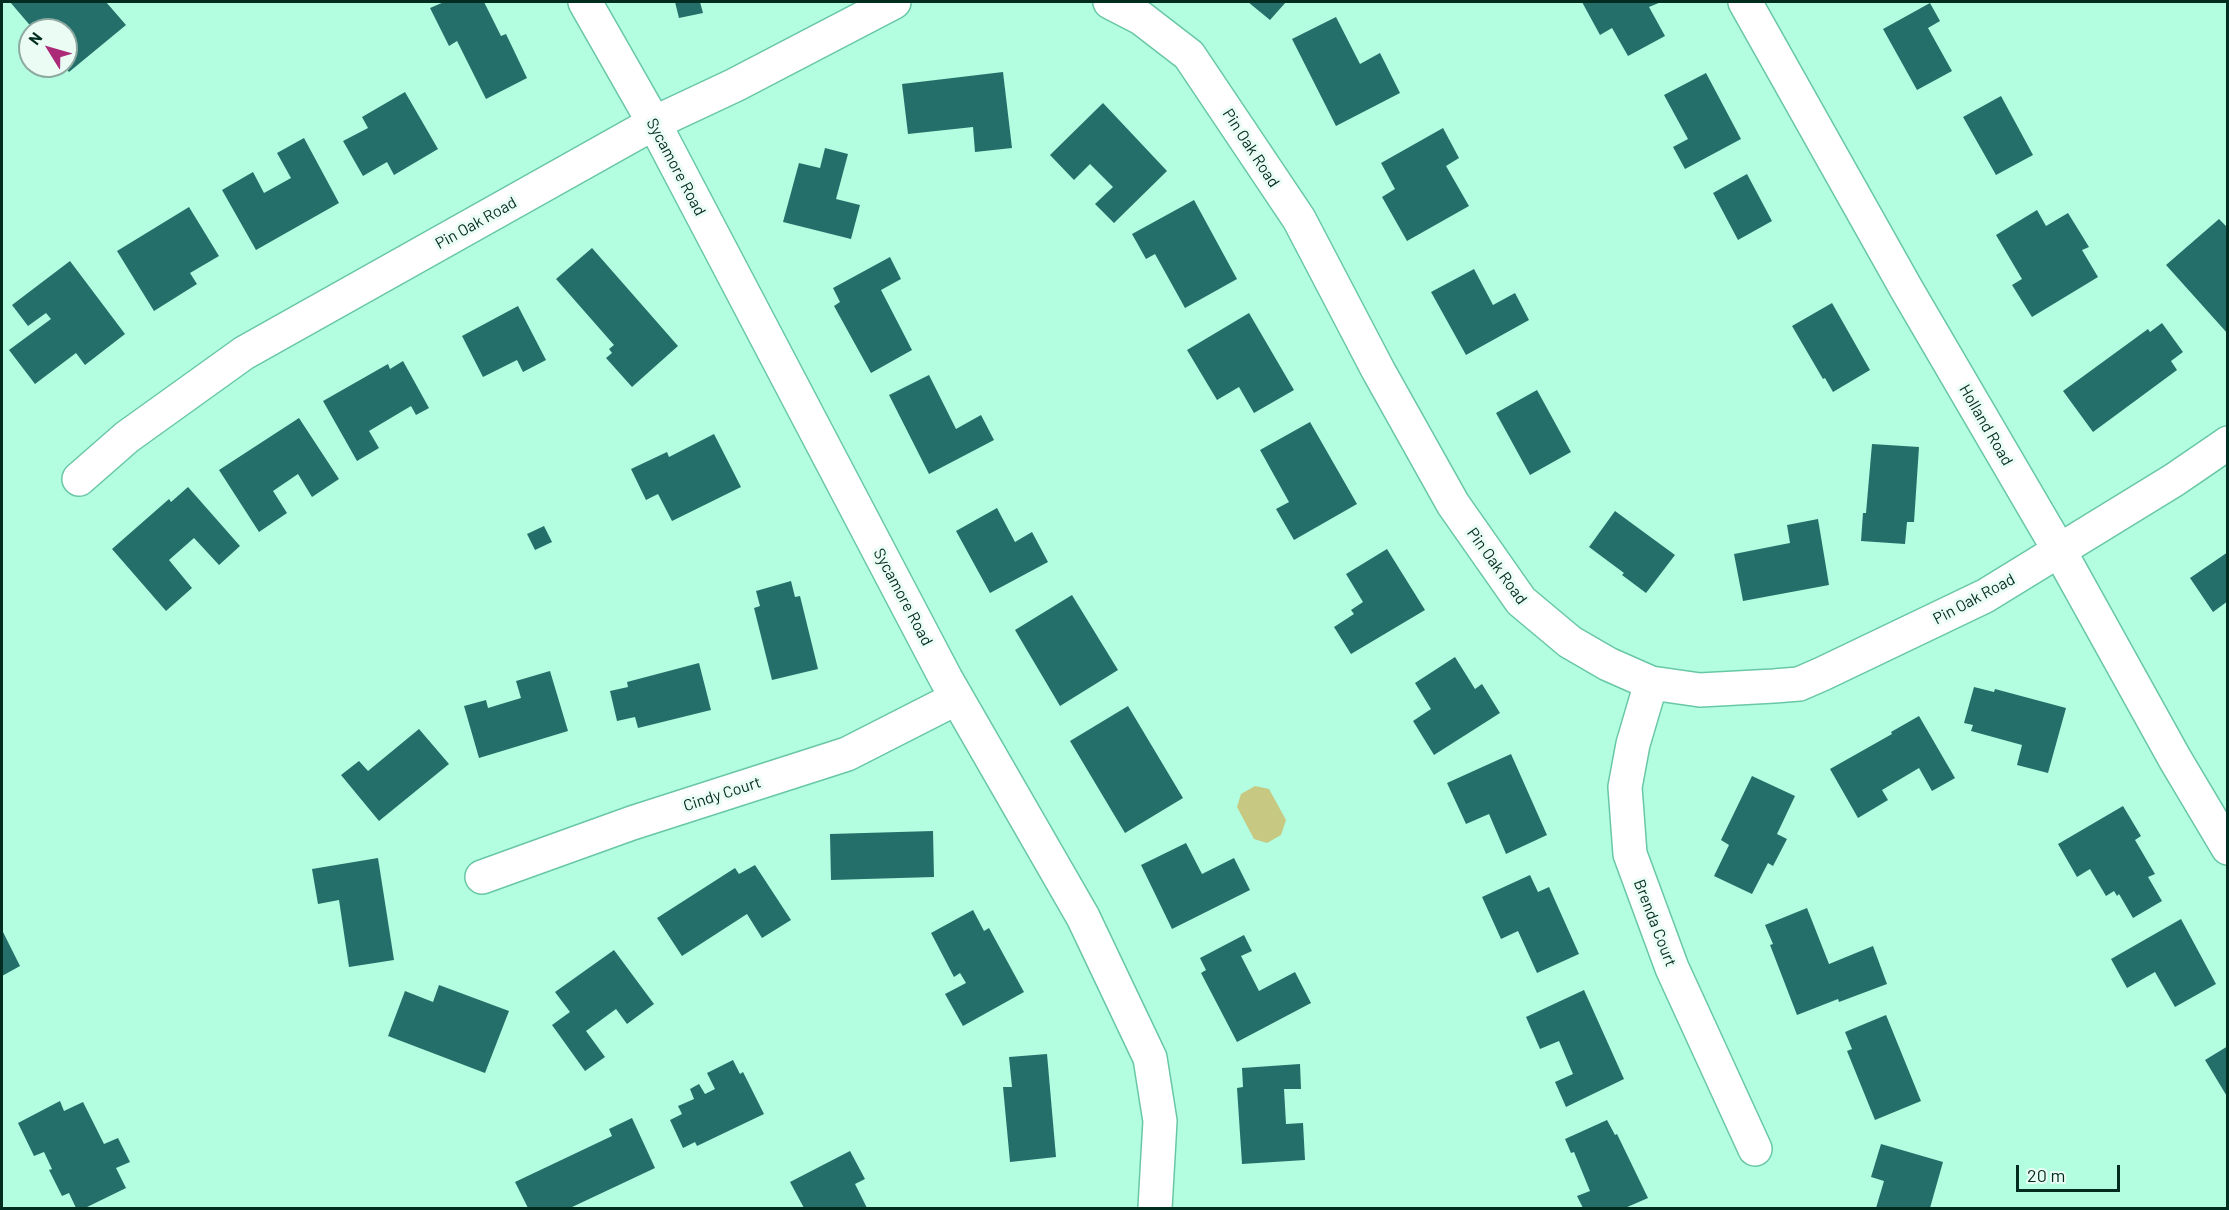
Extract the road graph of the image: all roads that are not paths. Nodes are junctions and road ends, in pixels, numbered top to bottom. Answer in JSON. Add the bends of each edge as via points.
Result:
{"nodes":[{"id":1,"x":585,"y":2,"type":"edge"},
{"id":2,"x":894,"y":2,"type":"edge"},
{"id":3,"x":1110,"y":2,"type":"edge"},
{"id":4,"x":1745,"y":2,"type":"edge"},
{"id":5,"x":654,"y":123,"type":"junction"},
{"id":6,"x":2228,"y":443,"type":"edge"},
{"id":7,"x":79,"y":479,"type":"dead end"},
{"id":8,"x":2059,"y":550,"type":"junction"},
{"id":9,"x":1651,"y":683,"type":"junction"},
{"id":10,"x":957,"y":698,"type":"junction"},
{"id":11,"x":2228,"y":848,"type":"edge"},
{"id":12,"x":482,"y":877,"type":"dead end"},
{"id":13,"x":1755,"y":1149,"type":"dead end"},
{"id":14,"x":1155,"y":1209,"type":"edge"}],
"edges":[{"from":1,"to":5,"type":"street","name":"Sycamore Road"},
{"from":2,"to":5,"type":"street","name":"Pin Oak Road"},
{"from":3,"to":9,"type":"street","name":"Pin Oak Road","via":[[1141,18],[1189,55],[1299,219],[1453,504],[1521,601],[1570,642]]},
{"from":4,"to":8,"type":"street","name":"Holland Road"},
{"from":5,"to":7,"type":"street","name":"Pin Oak Road","via":[[244,353],[127,437]]},
{"from":5,"to":10,"type":"street","name":"Sycamore Road"},
{"from":6,"to":8,"type":"street","name":"Pin Oak Road"},
{"from":8,"to":9,"type":"street","name":"Pin Oak Road","via":[[1985,596],[1799,684],[1700,690]]},
{"from":8,"to":11,"type":"street","name":"Holland Road"},
{"from":9,"to":13,"type":"street","name":"Brenda Court","via":[[1625,787],[1630,854],[1672,968]]},
{"from":10,"to":12,"type":"street","name":"Cindy Court","via":[[847,754],[632,823]]},
{"from":10,"to":14,"type":"street","name":"Sycamore Road","via":[[1083,917],[1150,1058],[1160,1121]]}]}
